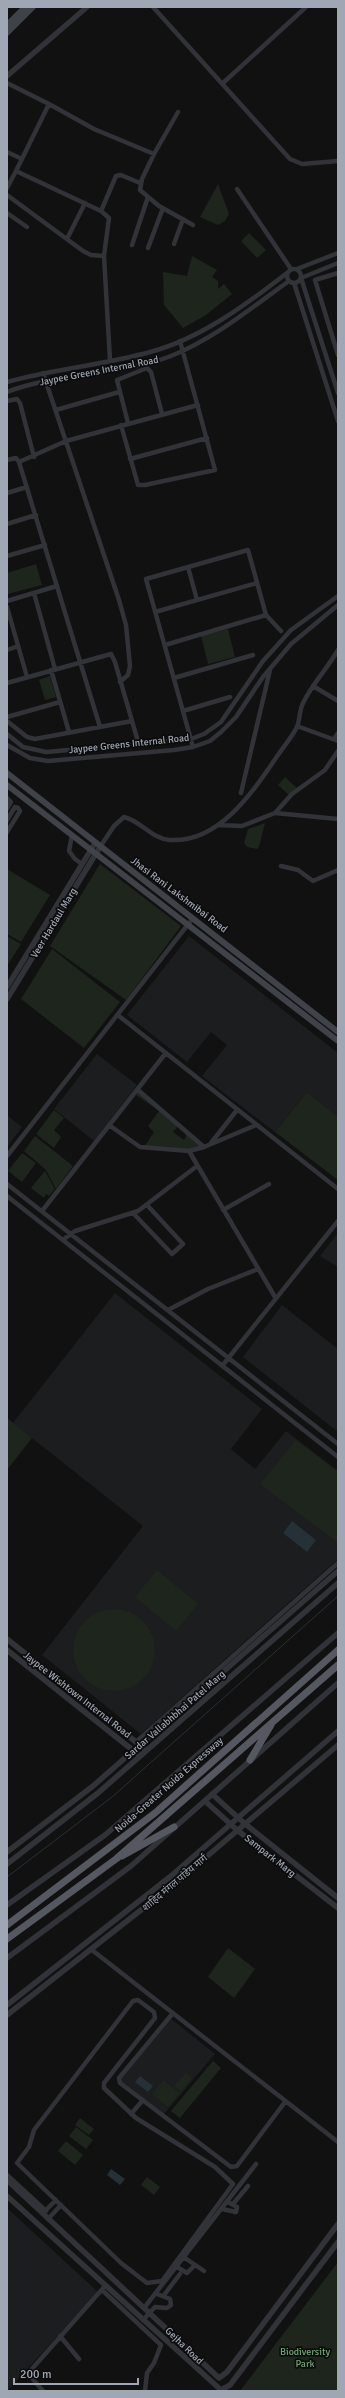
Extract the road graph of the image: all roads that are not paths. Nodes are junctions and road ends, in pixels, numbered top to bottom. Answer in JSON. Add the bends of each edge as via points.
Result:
{"nodes":[{"id":1,"x":25,"y":7,"type":"edge"},
{"id":2,"x":33,"y":7,"type":"edge"},
{"id":3,"x":87,"y":7,"type":"edge"},
{"id":4,"x":152,"y":7,"type":"edge"},
{"id":5,"x":306,"y":7,"type":"edge"},
{"id":6,"x":7,"y":25,"type":"edge"},
{"id":7,"x":7,"y":33,"type":"edge"},
{"id":8,"x":7,"y":76,"type":"edge"},
{"id":9,"x":7,"y":83,"type":"edge"},
{"id":10,"x":223,"y":83,"type":"junction"},
{"id":11,"x":50,"y":104,"type":"junction"},
{"id":12,"x":178,"y":112,"type":"dead end"},
{"id":13,"x":7,"y":152,"type":"edge"},
{"id":14,"x":154,"y":154,"type":"junction"},
{"id":15,"x":22,"y":159,"type":"junction"},
{"id":16,"x":338,"y":160,"type":"edge"},
{"id":17,"x":16,"y":171,"type":"junction"},
{"id":18,"x":140,"y":184,"type":"junction"},
{"id":19,"x":8,"y":185,"type":"edge"},
{"id":20,"x":237,"y":189,"type":"dead end"},
{"id":21,"x":7,"y":195,"type":"edge"},
{"id":22,"x":148,"y":197,"type":"junction"},
{"id":23,"x":85,"y":204,"type":"junction"},
{"id":24,"x":163,"y":208,"type":"junction"},
{"id":25,"x":101,"y":211,"type":"junction"},
{"id":26,"x":7,"y":213,"type":"edge"},
{"id":27,"x":183,"y":219,"type":"junction"},
{"id":28,"x":194,"y":225,"type":"dead end"},
{"id":29,"x":27,"y":226,"type":"dead end"},
{"id":30,"x":67,"y":239,"type":"junction"},
{"id":31,"x":174,"y":244,"type":"dead end"},
{"id":32,"x":132,"y":246,"type":"dead end"},
{"id":33,"x":148,"y":248,"type":"dead end"},
{"id":34,"x":338,"y":253,"type":"edge"},
{"id":35,"x":104,"y":256,"type":"junction"},
{"id":36,"x":338,"y":263,"type":"edge"},
{"id":37,"x":291,"y":269,"type":"junction"},
{"id":38,"x":297,"y":269,"type":"junction"},
{"id":39,"x":287,"y":273,"type":"junction"},
{"id":40,"x":338,"y":273,"type":"edge"},
{"id":41,"x":301,"y":278,"type":"junction"},
{"id":42,"x":292,"y":282,"type":"junction"},
{"id":43,"x":180,"y":341,"type":"junction"},
{"id":44,"x":183,"y":350,"type":"junction"},
{"id":45,"x":338,"y":355,"type":"edge"},
{"id":46,"x":110,"y":360,"type":"junction"},
{"id":47,"x":43,"y":373,"type":"junction"},
{"id":48,"x":7,"y":382,"type":"edge"},
{"id":49,"x":46,"y":382,"type":"junction"},
{"id":50,"x":7,"y":392,"type":"edge"},
{"id":51,"x":119,"y":392,"type":"junction"},
{"id":52,"x":338,"y":393,"type":"edge"},
{"id":53,"x":7,"y":401,"type":"edge"},
{"id":54,"x":198,"y":405,"type":"junction"},
{"id":55,"x":56,"y":410,"type":"junction"},
{"id":56,"x":162,"y":414,"type":"junction"},
{"id":57,"x":338,"y":421,"type":"edge"},
{"id":58,"x":128,"y":423,"type":"junction"},
{"id":59,"x":120,"y":425,"type":"junction"},
{"id":60,"x":207,"y":438,"type":"junction"},
{"id":61,"x":66,"y":441,"type":"junction"},
{"id":62,"x":34,"y":457,"type":"junction"},
{"id":63,"x":130,"y":459,"type":"junction"},
{"id":64,"x":7,"y":460,"type":"edge"},
{"id":65,"x":19,"y":462,"type":"junction"},
{"id":66,"x":27,"y":487,"type":"junction"},
{"id":67,"x":7,"y":493,"type":"edge"},
{"id":68,"x":36,"y":515,"type":"junction"},
{"id":69,"x":7,"y":524,"type":"edge"},
{"id":70,"x":44,"y":545,"type":"junction"},
{"id":71,"x":7,"y":556,"type":"edge"},
{"id":72,"x":188,"y":567,"type":"junction"},
{"id":73,"x":257,"y":583,"type":"junction"},
{"id":74,"x":57,"y":586,"type":"junction"},
{"id":75,"x":34,"y":593,"type":"junction"},
{"id":76,"x":338,"y":596,"type":"edge"},
{"id":77,"x":198,"y":600,"type":"junction"},
{"id":78,"x":7,"y":601,"type":"edge"},
{"id":79,"x":338,"y":605,"type":"edge"},
{"id":80,"x":7,"y":607,"type":"edge"},
{"id":81,"x":155,"y":612,"type":"junction"},
{"id":82,"x":266,"y":615,"type":"junction"},
{"id":83,"x":281,"y":631,"type":"dead end"},
{"id":84,"x":165,"y":645,"type":"junction"},
{"id":85,"x":18,"y":646,"type":"junction"},
{"id":86,"x":7,"y":650,"type":"edge"},
{"id":87,"x":338,"y":650,"type":"edge"},
{"id":88,"x":253,"y":655,"type":"dead end"},
{"id":89,"x":81,"y":661,"type":"junction"},
{"id":90,"x":270,"y":668,"type":"junction"},
{"id":91,"x":53,"y":669,"type":"junction"},
{"id":92,"x":27,"y":677,"type":"junction"},
{"id":93,"x":174,"y":678,"type":"junction"},
{"id":94,"x":120,"y":682,"type":"junction"},
{"id":95,"x":7,"y":683,"type":"edge"},
{"id":96,"x":314,"y":686,"type":"junction"},
{"id":97,"x":230,"y":697,"type":"dead end"},
{"id":98,"x":338,"y":701,"type":"edge"},
{"id":99,"x":60,"y":702,"type":"junction"},
{"id":100,"x":183,"y":710,"type":"junction"},
{"id":101,"x":7,"y":717,"type":"edge"},
{"id":102,"x":7,"y":721,"type":"edge"},
{"id":103,"x":132,"y":721,"type":"junction"},
{"id":104,"x":297,"y":726,"type":"junction"},
{"id":105,"x":100,"y":727,"type":"junction"},
{"id":106,"x":69,"y":732,"type":"junction"},
{"id":107,"x":338,"y":733,"type":"edge"},
{"id":108,"x":7,"y":734,"type":"edge"},
{"id":109,"x":191,"y":739,"type":"junction"},
{"id":110,"x":336,"y":740,"type":"edge"},
{"id":111,"x":7,"y":745,"type":"edge"},
{"id":112,"x":139,"y":745,"type":"junction"},
{"id":113,"x":193,"y":747,"type":"junction"},
{"id":114,"x":338,"y":751,"type":"edge"},
{"id":115,"x":7,"y":773,"type":"edge"},
{"id":116,"x":7,"y":785,"type":"edge"},
{"id":117,"x":241,"y":793,"type":"dead end"},
{"id":118,"x":7,"y":798,"type":"edge"},
{"id":119,"x":7,"y":809,"type":"edge"},
{"id":120,"x":276,"y":812,"type":"junction"},
{"id":121,"x":338,"y":819,"type":"edge"},
{"id":122,"x":7,"y":820,"type":"edge"},
{"id":123,"x":218,"y":825,"type":"junction"},
{"id":124,"x":7,"y":832,"type":"edge"},
{"id":125,"x":72,"y":835,"type":"junction"},
{"id":126,"x":98,"y":845,"type":"junction"},
{"id":127,"x":93,"y":852,"type":"junction"},
{"id":128,"x":82,"y":864,"type":"junction"},
{"id":129,"x":281,"y":866,"type":"dead end"},
{"id":130,"x":338,"y":870,"type":"edge"},
{"id":131,"x":193,"y":918,"type":"junction"},
{"id":132,"x":188,"y":924,"type":"junction"},
{"id":133,"x":7,"y":987,"type":"edge"},
{"id":134,"x":7,"y":999,"type":"edge"},
{"id":135,"x":119,"y":1016,"type":"junction"},
{"id":136,"x":338,"y":1032,"type":"edge"},
{"id":137,"x":338,"y":1041,"type":"edge"},
{"id":138,"x":165,"y":1054,"type":"junction"},
{"id":139,"x":138,"y":1090,"type":"junction"},
{"id":140,"x":237,"y":1110,"type":"junction"},
{"id":141,"x":109,"y":1125,"type":"junction"},
{"id":142,"x":256,"y":1125,"type":"junction"},
{"id":143,"x":210,"y":1144,"type":"junction"},
{"id":144,"x":204,"y":1147,"type":"junction"},
{"id":145,"x":189,"y":1151,"type":"junction"},
{"id":146,"x":7,"y":1156,"type":"edge"},
{"id":147,"x":197,"y":1166,"type":"junction"},
{"id":148,"x":7,"y":1184,"type":"edge"},
{"id":149,"x":269,"y":1184,"type":"dead end"},
{"id":150,"x":338,"y":1189,"type":"edge"},
{"id":151,"x":7,"y":1196,"type":"edge"},
{"id":152,"x":147,"y":1205,"type":"junction"},
{"id":153,"x":223,"y":1210,"type":"junction"},
{"id":154,"x":42,"y":1211,"type":"junction"},
{"id":155,"x":133,"y":1213,"type":"junction"},
{"id":156,"x":338,"y":1221,"type":"edge"},
{"id":157,"x":70,"y":1233,"type":"junction"},
{"id":158,"x":64,"y":1239,"type":"junction"},
{"id":159,"x":258,"y":1269,"type":"junction"},
{"id":160,"x":275,"y":1297,"type":"junction"},
{"id":161,"x":168,"y":1310,"type":"junction"},
{"id":162,"x":228,"y":1358,"type":"junction"},
{"id":163,"x":222,"y":1366,"type":"junction"},
{"id":164,"x":338,"y":1444,"type":"edge"},
{"id":165,"x":338,"y":1457,"type":"edge"},
{"id":166,"x":338,"y":1563,"type":"edge"},
{"id":167,"x":338,"y":1571,"type":"edge"},
{"id":168,"x":338,"y":1583,"type":"edge"},
{"id":169,"x":338,"y":1633,"type":"edge"},
{"id":170,"x":7,"y":1640,"type":"edge"},
{"id":171,"x":7,"y":1650,"type":"edge"},
{"id":172,"x":338,"y":1650,"type":"edge"},
{"id":173,"x":338,"y":1665,"type":"edge"},
{"id":174,"x":338,"y":1683,"type":"edge"},
{"id":175,"x":272,"y":1723,"type":"junction"},
{"id":176,"x":338,"y":1731,"type":"edge"},
{"id":177,"x":138,"y":1743,"type":"junction"},
{"id":178,"x":338,"y":1745,"type":"edge"},
{"id":179,"x":134,"y":1750,"type":"junction"},
{"id":180,"x":146,"y":1750,"type":"junction"},
{"id":181,"x":140,"y":1756,"type":"junction"},
{"id":182,"x":250,"y":1760,"type":"junction"},
{"id":183,"x":212,"y":1794,"type":"junction"},
{"id":184,"x":204,"y":1801,"type":"junction"},
{"id":185,"x":238,"y":1818,"type":"junction"},
{"id":186,"x":244,"y":1823,"type":"junction"},
{"id":187,"x":230,"y":1824,"type":"junction"},
{"id":188,"x":174,"y":1827,"type":"junction"},
{"id":189,"x":237,"y":1830,"type":"junction"},
{"id":190,"x":7,"y":1852,"type":"edge"},
{"id":191,"x":116,"y":1859,"type":"junction"},
{"id":192,"x":7,"y":1864,"type":"edge"},
{"id":193,"x":338,"y":1898,"type":"edge"},
{"id":194,"x":7,"y":1905,"type":"edge"},
{"id":195,"x":338,"y":1908,"type":"edge"},
{"id":196,"x":7,"y":1925,"type":"edge"},
{"id":197,"x":7,"y":1939,"type":"edge"},
{"id":198,"x":92,"y":1950,"type":"junction"},
{"id":199,"x":7,"y":1958,"type":"edge"},
{"id":200,"x":7,"y":2005,"type":"edge"},
{"id":201,"x":173,"y":2013,"type":"junction"},
{"id":202,"x":7,"y":2015,"type":"edge"},
{"id":203,"x":143,"y":2100,"type":"junction"},
{"id":204,"x":285,"y":2102,"type":"junction"},
{"id":205,"x":131,"y":2114,"type":"junction"},
{"id":206,"x":338,"y":2142,"type":"edge"},
{"id":207,"x":256,"y":2164,"type":"dead end"},
{"id":208,"x":7,"y":2174,"type":"edge"},
{"id":209,"x":7,"y":2180,"type":"edge"},
{"id":210,"x":248,"y":2186,"type":"dead end"},
{"id":211,"x":7,"y":2196,"type":"edge"},
{"id":212,"x":56,"y":2200,"type":"junction"},
{"id":213,"x":228,"y":2202,"type":"junction"},
{"id":214,"x":233,"y":2204,"type":"junction"},
{"id":215,"x":61,"y":2205,"type":"junction"},
{"id":216,"x":222,"y":2209,"type":"junction"},
{"id":217,"x":45,"y":2211,"type":"junction"},
{"id":218,"x":51,"y":2216,"type":"junction"},
{"id":219,"x":338,"y":2224,"type":"edge"},
{"id":220,"x":338,"y":2242,"type":"edge"},
{"id":221,"x":185,"y":2258,"type":"junction"},
{"id":222,"x":195,"y":2265,"type":"junction"},
{"id":223,"x":178,"y":2268,"type":"junction"},
{"id":224,"x":204,"y":2271,"type":"dead end"},
{"id":225,"x":180,"y":2274,"type":"dead end"},
{"id":226,"x":104,"y":2288,"type":"junction"},
{"id":227,"x":157,"y":2294,"type":"junction"},
{"id":228,"x":164,"y":2295,"type":"junction"},
{"id":229,"x":144,"y":2308,"type":"junction"},
{"id":230,"x":151,"y":2311,"type":"junction"},
{"id":231,"x":143,"y":2320,"type":"junction"},
{"id":232,"x":60,"y":2336,"type":"junction"},
{"id":233,"x":79,"y":2359,"type":"dead end"},
{"id":234,"x":41,"y":2389,"type":"edge"},
{"id":235,"x":35,"y":2391,"type":"edge"},
{"id":236,"x":145,"y":2391,"type":"edge"}],
"edges":[{"from":1,"to":6,"type":"main road"},
{"from":2,"to":7,"type":"main road"},
{"from":3,"to":8,"type":"street"},
{"from":4,"to":10,"type":"street"},
{"from":5,"to":10,"type":"street"},
{"from":9,"to":11,"type":"street"},
{"from":10,"to":16,"type":"street","via":[[295,163]]},
{"from":11,"to":14,"type":"street","via":[[94,129]]},
{"from":11,"to":15,"type":"street"},
{"from":12,"to":14,"type":"street"},
{"from":13,"to":15,"type":"street"},
{"from":14,"to":18,"type":"street"},
{"from":15,"to":17,"type":"street"},
{"from":17,"to":19,"type":"street"},
{"from":17,"to":23,"type":"street"},
{"from":18,"to":22,"type":"street","via":[[140,190]]},
{"from":18,"to":25,"type":"street","via":[[121,175],[116,176]]},
{"from":20,"to":37,"type":"street"},
{"from":21,"to":30,"type":"street"},
{"from":22,"to":24,"type":"street"},
{"from":22,"to":32,"type":"street"},
{"from":23,"to":25,"type":"street"},
{"from":23,"to":30,"type":"street"},
{"from":24,"to":27,"type":"street"},
{"from":24,"to":33,"type":"street"},
{"from":25,"to":35,"type":"street","via":[[110,220]]},
{"from":26,"to":29,"type":"street"},
{"from":27,"to":28,"type":"street"},
{"from":27,"to":31,"type":"street"},
{"from":30,"to":35,"type":"street","via":[[91,255]]},
{"from":34,"to":38,"type":"street"},
{"from":35,"to":46,"type":"street"},
{"from":36,"to":41,"type":"street","name":"Jaypee Greens Internal Road"},
{"from":37,"to":38,"type":"street"},
{"from":37,"to":39,"type":"street","name":"Jaypee Greens Internal Road"},
{"from":38,"to":41,"type":"street","via":[[302,274]]},
{"from":39,"to":42,"type":"street"},
{"from":39,"to":43,"type":"street","name":"Jaypee Greens Internal Road","via":[[229,314]]},
{"from":40,"to":45,"type":"street","via":[[315,280]]},
{"from":41,"to":42,"type":"street","name":"Jaypee Greens Internal Road"},
{"from":41,"to":52,"type":"street"},
{"from":42,"to":44,"type":"street","name":"Jaypee Greens Internal Road","via":[[229,324]]},
{"from":42,"to":57,"type":"street"},
{"from":43,"to":44,"type":"street"},
{"from":43,"to":46,"type":"street","name":"Jaypee Greens Internal Road","via":[[150,352]]},
{"from":44,"to":49,"type":"street","name":"Jaypee Greens Internal Road","via":[[139,365]]},
{"from":44,"to":54,"type":"street"},
{"from":46,"to":47,"type":"street","name":"Jaypee Greens Internal Road"},
{"from":47,"to":48,"type":"street","name":"Jaypee Greens Internal Road"},
{"from":47,"to":49,"type":"street"},
{"from":49,"to":50,"type":"street","name":"Jaypee Greens Internal Road"},
{"from":49,"to":55,"type":"street"},
{"from":51,"to":55,"type":"street"},
{"from":51,"to":56,"type":"street","via":[[119,378],[149,369]]},
{"from":51,"to":58,"type":"street"},
{"from":53,"to":62,"type":"street","via":[[19,400]]},
{"from":54,"to":56,"type":"street"},
{"from":54,"to":60,"type":"street"},
{"from":55,"to":61,"type":"street"},
{"from":56,"to":58,"type":"street"},
{"from":58,"to":59,"type":"street"},
{"from":59,"to":61,"type":"street"},
{"from":59,"to":63,"type":"street"},
{"from":60,"to":63,"type":"street"},
{"from":60,"to":63,"type":"street","via":[[215,470],[141,486],[136,482]]},
{"from":61,"to":62,"type":"street"},
{"from":61,"to":94,"type":"street","via":[[123,613],[130,662],[128,675]]},
{"from":62,"to":65,"type":"street"},
{"from":64,"to":65,"type":"street","via":[[16,458]]},
{"from":65,"to":66,"type":"street"},
{"from":66,"to":67,"type":"street"},
{"from":66,"to":68,"type":"street"},
{"from":68,"to":69,"type":"street"},
{"from":68,"to":70,"type":"street"},
{"from":70,"to":71,"type":"street"},
{"from":70,"to":74,"type":"street"},
{"from":72,"to":73,"type":"street","via":[[248,550]]},
{"from":72,"to":77,"type":"street"},
{"from":72,"to":81,"type":"street","via":[[146,579]]},
{"from":73,"to":77,"type":"street"},
{"from":73,"to":82,"type":"street"},
{"from":74,"to":75,"type":"street"},
{"from":74,"to":89,"type":"street"},
{"from":75,"to":78,"type":"street"},
{"from":75,"to":91,"type":"street"},
{"from":76,"to":109,"type":"street","name":"Jaypee Greens Internal Road","via":[[291,630],[263,661],[221,722],[204,734]]},
{"from":77,"to":81,"type":"street"},
{"from":79,"to":90,"type":"street","name":"Jaypee Greens Internal Road","via":[[291,644]]},
{"from":80,"to":85,"type":"street"},
{"from":81,"to":84,"type":"street"},
{"from":82,"to":83,"type":"street"},
{"from":82,"to":84,"type":"street"},
{"from":84,"to":93,"type":"street"},
{"from":85,"to":86,"type":"street"},
{"from":85,"to":92,"type":"street"},
{"from":87,"to":96,"type":"street"},
{"from":88,"to":93,"type":"street"},
{"from":89,"to":91,"type":"street"},
{"from":89,"to":94,"type":"street","via":[[110,654]]},
{"from":89,"to":105,"type":"street"},
{"from":90,"to":113,"type":"street","name":"Jaypee Greens Internal Road","via":[[231,722],[210,741]]},
{"from":90,"to":117,"type":"street"},
{"from":91,"to":92,"type":"street"},
{"from":91,"to":99,"type":"street"},
{"from":92,"to":95,"type":"street"},
{"from":93,"to":100,"type":"street"},
{"from":94,"to":103,"type":"street"},
{"from":96,"to":98,"type":"street"},
{"from":96,"to":104,"type":"street","via":[[302,704]]},
{"from":97,"to":100,"type":"street"},
{"from":99,"to":101,"type":"street"},
{"from":99,"to":106,"type":"street"},
{"from":100,"to":109,"type":"street"},
{"from":102,"to":106,"type":"street","via":[[30,738]]},
{"from":103,"to":105,"type":"street"},
{"from":103,"to":112,"type":"street"},
{"from":104,"to":110,"type":"street"},
{"from":104,"to":123,"type":"street","via":[[244,800]]},
{"from":105,"to":106,"type":"street"},
{"from":107,"to":110,"type":"street"},
{"from":108,"to":112,"type":"street","name":"Jaypee Greens Internal Road","via":[[24,746],[46,752]]},
{"from":109,"to":112,"type":"street","name":"Jaypee Greens Internal Road"},
{"from":109,"to":113,"type":"street"},
{"from":111,"to":113,"type":"street","name":"Jaypee Greens Internal Road","via":[[30,758],[48,761]]},
{"from":114,"to":120,"type":"street","via":[[325,770],[292,794]]},
{"from":115,"to":126,"type":"main road","name":"Jhasi Rani Lakshmibai Road"},
{"from":116,"to":125,"type":"main road","name":"Jhasi Rani Lakshmibai Road"},
{"from":118,"to":119,"type":"street","via":[[11,802]]},
{"from":120,"to":121,"type":"street"},
{"from":120,"to":123,"type":"street","via":[[242,826]]},
{"from":122,"to":124,"type":"street","via":[[15,807],[18,808],[20,811]]},
{"from":123,"to":126,"type":"street","via":[[195,837],[170,840],[152,834],[124,817]]},
{"from":125,"to":127,"type":"main road","name":"Jhasi Rani Lakshmibai Road"},
{"from":125,"to":128,"type":"street","via":[[70,851]]},
{"from":126,"to":127,"type":"street","name":"Veer Hardaul Marg"},
{"from":126,"to":131,"type":"main road","name":"Jhasi Rani Lakshmibai Road"},
{"from":127,"to":128,"type":"street","name":"Veer Hardaul Marg"},
{"from":127,"to":132,"type":"main road","name":"Jhasi Rani Lakshmibai Road"},
{"from":127,"to":134,"type":"street","name":"Veer Hardaul Marg"},
{"from":128,"to":133,"type":"street","name":"Veer Hardaul Marg"},
{"from":129,"to":130,"type":"street","via":[[298,870],[313,881]]},
{"from":131,"to":132,"type":"street"},
{"from":131,"to":136,"type":"main road","name":"Jhasi Rani Lakshmibai Road"},
{"from":132,"to":135,"type":"street"},
{"from":132,"to":137,"type":"main road","name":"Jhasi Rani Lakshmibai Road"},
{"from":135,"to":138,"type":"street"},
{"from":135,"to":146,"type":"street"},
{"from":138,"to":139,"type":"street"},
{"from":138,"to":140,"type":"street"},
{"from":139,"to":141,"type":"street"},
{"from":139,"to":144,"type":"street"},
{"from":140,"to":142,"type":"street"},
{"from":140,"to":143,"type":"street"},
{"from":141,"to":145,"type":"street","via":[[140,1147]]},
{"from":141,"to":154,"type":"street"},
{"from":142,"to":143,"type":"street"},
{"from":142,"to":150,"type":"street"},
{"from":143,"to":144,"type":"street"},
{"from":144,"to":145,"type":"street"},
{"from":145,"to":147,"type":"street"},
{"from":147,"to":152,"type":"street"},
{"from":147,"to":153,"type":"street"},
{"from":148,"to":154,"type":"street"},
{"from":149,"to":153,"type":"street"},
{"from":151,"to":158,"type":"street"},
{"from":152,"to":155,"type":"street"},
{"from":152,"to":155,"type":"street","via":[[182,1242],[181,1247],[172,1255]]},
{"from":153,"to":159,"type":"street"},
{"from":154,"to":157,"type":"street"},
{"from":155,"to":157,"type":"street"},
{"from":156,"to":160,"type":"street"},
{"from":157,"to":158,"type":"street"},
{"from":157,"to":161,"type":"street"},
{"from":158,"to":163,"type":"street"},
{"from":159,"to":160,"type":"street"},
{"from":159,"to":161,"type":"street","via":[[208,1289]]},
{"from":160,"to":162,"type":"street"},
{"from":161,"to":162,"type":"street"},
{"from":162,"to":163,"type":"street"},
{"from":162,"to":164,"type":"street"},
{"from":163,"to":165,"type":"street"},
{"from":166,"to":177,"type":"street"},
{"from":167,"to":177,"type":"street","name":"Sardar Vallabhbhai Patel Marg"},
{"from":168,"to":180,"type":"street","name":"Sardar Vallabhbhai Patel Marg"},
{"from":169,"to":194,"type":"street","via":[[105,1835]]},
{"from":170,"to":177,"type":"street","name":"Jaypee Wishtown Internal Road"},
{"from":171,"to":179,"type":"street","name":"Jaypee Wishtown Internal Road"},
{"from":172,"to":196,"type":"highway","name":"Noida-Greater Noida Expressway","via":[[155,1813]]},
{"from":173,"to":175,"type":"highway"},
{"from":174,"to":182,"type":"street"},
{"from":175,"to":182,"type":"highway"},
{"from":175,"to":191,"type":"highway"},
{"from":176,"to":185,"type":"street"},
{"from":177,"to":179,"type":"street","name":"Sardar Vallabhbhai Patel Marg"},
{"from":177,"to":180,"type":"street","name":"Jaypee Wishtown Internal Road"},
{"from":178,"to":186,"type":"street","name":"शाहिद मंगल पांडेय मार्ग"},
{"from":179,"to":181,"type":"street","name":"Jaypee Wishtown Internal Road"},
{"from":179,"to":190,"type":"street","name":"Sardar Vallabhbhai Patel Marg","via":[[66,1808]]},
{"from":180,"to":181,"type":"street","name":"Sardar Vallabhbhai Patel Marg"},
{"from":181,"to":192,"type":"street","name":"Sardar Vallabhbhai Patel Marg","via":[[72,1816]]},
{"from":182,"to":183,"type":"street"},
{"from":183,"to":184,"type":"street"},
{"from":183,"to":185,"type":"street","name":"Sampark Marg"},
{"from":184,"to":187,"type":"street","name":"Sampark Marg"},
{"from":184,"to":188,"type":"street"},
{"from":185,"to":186,"type":"street","name":"Sampark Marg"},
{"from":185,"to":187,"type":"street"},
{"from":186,"to":189,"type":"street","name":"शाहिद मंगल पांडेय मार्ग"},
{"from":186,"to":193,"type":"street","name":"Sampark Marg"},
{"from":187,"to":189,"type":"street","name":"Sampark Marg"},
{"from":187,"to":200,"type":"street","via":[[171,1876]]},
{"from":188,"to":191,"type":"highway","via":[[133,1852]]},
{"from":188,"to":199,"type":"street","via":[[131,1866]]},
{"from":189,"to":195,"type":"street","name":"Sampark Marg"},
{"from":189,"to":198,"type":"street","name":"शाहिद मंगल पांडेय मार्ग"},
{"from":191,"to":197,"type":"highway"},
{"from":198,"to":201,"type":"street"},
{"from":198,"to":202,"type":"street","name":"शाहिद मंगल पांडेय मार्ग"},
{"from":201,"to":203,"type":"street","via":[[118,2079]]},
{"from":201,"to":204,"type":"street"},
{"from":203,"to":204,"type":"street","via":[[234,2167]]},
{"from":203,"to":205,"type":"street"},
{"from":204,"to":206,"type":"street"},
{"from":205,"to":212,"type":"street","via":[[103,2087],[155,2018],[154,2012],[136,2000],[34,2130],[29,2147],[18,2161],[18,2166]]},
{"from":205,"to":215,"type":"street","via":[[215,2167],[233,2184],[162,2280],[158,2283],[142,2282]]},
{"from":207,"to":213,"type":"street"},
{"from":208,"to":217,"type":"street"},
{"from":209,"to":217,"type":"street","name":"Gejha Road"},
{"from":210,"to":214,"type":"street"},
{"from":211,"to":226,"type":"street","name":"Gejha Road"},
{"from":212,"to":215,"type":"street"},
{"from":212,"to":217,"type":"street"},
{"from":213,"to":214,"type":"street"},
{"from":213,"to":216,"type":"street"},
{"from":214,"to":216,"type":"street","via":[[237,2207],[236,2212]]},
{"from":215,"to":218,"type":"street"},
{"from":216,"to":221,"type":"street"},
{"from":217,"to":218,"type":"street","name":"Gejha Road"},
{"from":218,"to":229,"type":"street","name":"Gejha Road"},
{"from":219,"to":230,"type":"street","name":"Gejha Road","via":[[227,2372],[219,2378]]},
{"from":220,"to":231,"type":"street","name":"Gejha Road","via":[[224,2390],[217,2389]]},
{"from":221,"to":222,"type":"street"},
{"from":221,"to":223,"type":"street"},
{"from":222,"to":223,"type":"street","via":[[187,2273]]},
{"from":222,"to":224,"type":"street"},
{"from":223,"to":227,"type":"street"},
{"from":225,"to":228,"type":"street"},
{"from":226,"to":231,"type":"street","name":"Gejha Road"},
{"from":226,"to":232,"type":"street"},
{"from":226,"to":236,"type":"street","via":[[161,2345],[147,2373]]},
{"from":227,"to":228,"type":"street"},
{"from":227,"to":229,"type":"street"},
{"from":228,"to":230,"type":"street","via":[[170,2299],[171,2305],[167,2308],[158,2306]]},
{"from":229,"to":230,"type":"street","name":"Gejha Road"},
{"from":230,"to":231,"type":"street"},
{"from":232,"to":233,"type":"street"},
{"from":232,"to":234,"type":"street","via":[[30,2372],[30,2377]]},
{"from":234,"to":235,"type":"street"}]}
